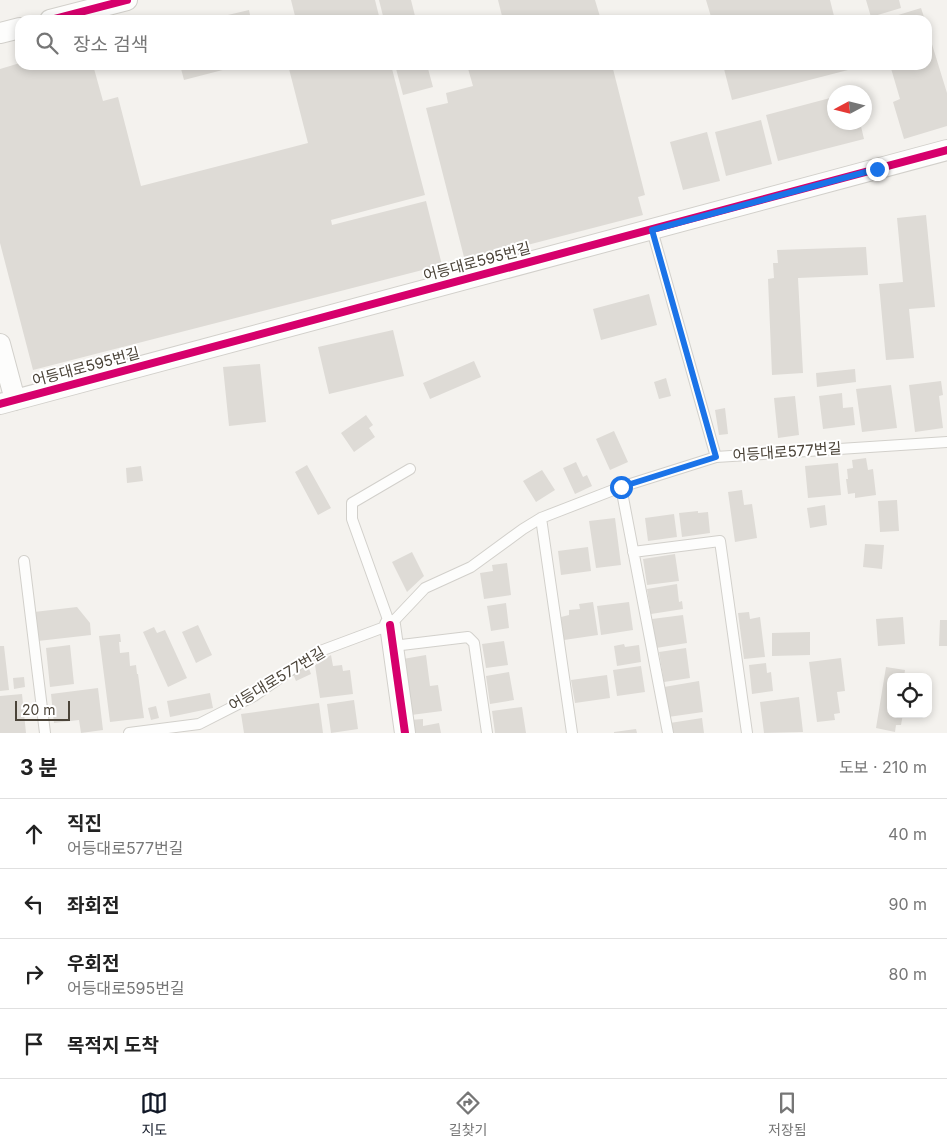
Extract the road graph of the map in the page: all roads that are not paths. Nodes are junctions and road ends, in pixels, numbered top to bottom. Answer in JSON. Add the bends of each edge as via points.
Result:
{"nodes":[{"id":1,"x":126,"y":0,"type":"edge"},
{"id":2,"x":69,"y":15,"type":"edge"},
{"id":3,"x":15,"y":29,"type":"edge"},
{"id":4,"x":0,"y":33,"type":"edge"},
{"id":5,"x":947,"y":150,"type":"edge"},
{"id":6,"x":652,"y":230,"type":"junction"},
{"id":7,"x":0,"y":344,"type":"edge"},
{"id":8,"x":7,"y":402,"type":"edge"},
{"id":9,"x":947,"y":442,"type":"edge"},
{"id":10,"x":716,"y":457,"type":"junction"},
{"id":11,"x":410,"y":469,"type":"dead end"},
{"id":12,"x":621,"y":487,"type":"junction"},
{"id":13,"x":541,"y":518,"type":"junction"},
{"id":14,"x":633,"y":552,"type":"junction"},
{"id":15,"x":24,"y":561,"type":"dead end"},
{"id":16,"x":390,"y":625,"type":"junction"},
{"id":17,"x":393,"y":646,"type":"junction"},
{"id":18,"x":45,"y":733,"type":"edge"},
{"id":19,"x":129,"y":733,"type":"edge"},
{"id":20,"x":404,"y":733,"type":"edge"},
{"id":21,"x":487,"y":733,"type":"edge"},
{"id":22,"x":572,"y":733,"type":"edge"},
{"id":23,"x":668,"y":733,"type":"edge"},
{"id":24,"x":747,"y":733,"type":"edge"}],
"edges":[{"from":1,"to":2,"type":"street"},
{"from":3,"to":4,"type":"street"},
{"from":5,"to":6,"type":"street","name":"어등대로595번길"},
{"from":6,"to":8,"type":"street","name":"어등대로595번길"},
{"from":6,"to":10,"type":"lane"},
{"from":7,"to":8,"type":"street"},
{"from":9,"to":10,"type":"lane","name":"어등대로577번길"},
{"from":10,"to":12,"type":"lane","name":"어등대로577번길"},
{"from":11,"to":16,"type":"lane","via":[[352,503],[352,519]]},
{"from":12,"to":13,"type":"lane","name":"어등대로577번길"},
{"from":12,"to":14,"type":"lane"},
{"from":13,"to":16,"type":"lane","name":"어등대로577번길","via":[[471,567],[425,588]]},
{"from":13,"to":22,"type":"lane"},
{"from":14,"to":23,"type":"lane"},
{"from":14,"to":24,"type":"lane","via":[[720,541]]},
{"from":15,"to":18,"type":"lane"},
{"from":16,"to":17,"type":"street"},
{"from":16,"to":19,"type":"lane","name":"어등대로577번길","via":[[315,653],[254,696],[199,724]]},
{"from":17,"to":20,"type":"street"},
{"from":17,"to":21,"type":"lane","via":[[468,637],[474,643]]}]}
